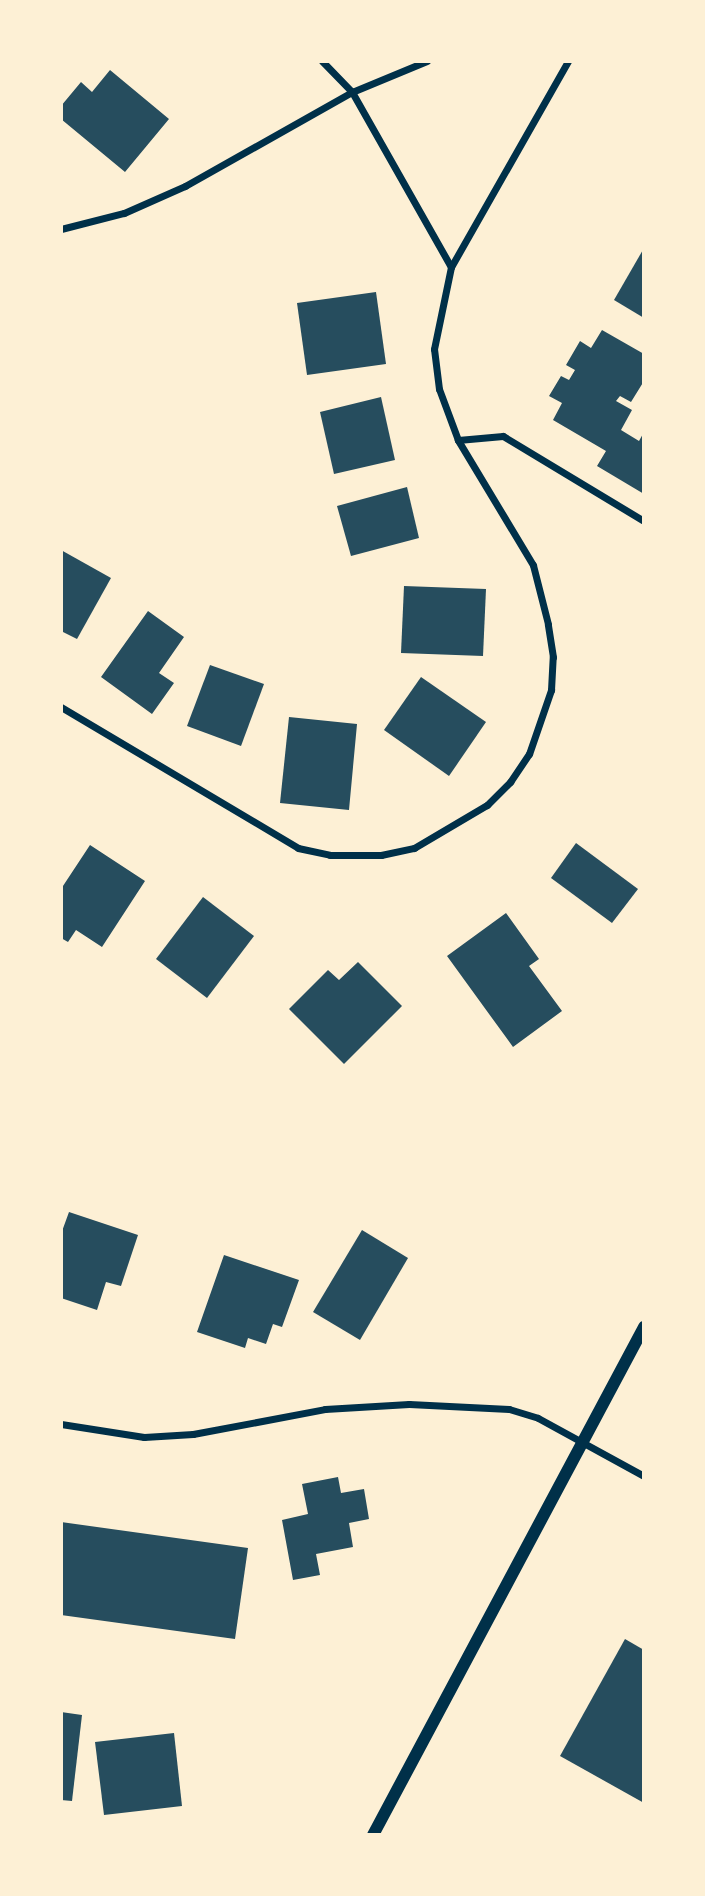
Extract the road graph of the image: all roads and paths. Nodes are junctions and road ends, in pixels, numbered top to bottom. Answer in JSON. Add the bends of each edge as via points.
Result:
{"nodes":[{"id":1,"x":322,"y":61,"type":"edge"},
{"id":2,"x":428,"y":61,"type":"edge"},
{"id":3,"x":568,"y":61,"type":"edge"},
{"id":4,"x":352,"y":92,"type":"junction"},
{"id":5,"x":61,"y":229,"type":"edge"},
{"id":6,"x":451,"y":267,"type":"junction"},
{"id":7,"x":458,"y":440,"type":"junction"},
{"id":8,"x":644,"y":521,"type":"edge"},
{"id":9,"x":61,"y":707,"type":"edge"},
{"id":10,"x":644,"y":1327,"type":"edge"},
{"id":11,"x":61,"y":1424,"type":"edge"},
{"id":12,"x":581,"y":1441,"type":"junction"},
{"id":13,"x":644,"y":1476,"type":"edge"},
{"id":14,"x":373,"y":1835,"type":"edge"}],
"edges":[{"from":1,"to":4,"type":"street"},
{"from":2,"to":4,"type":"street"},
{"from":3,"to":6,"type":"street"},
{"from":4,"to":5,"type":"street","via":[[184,187],[124,212]]},
{"from":4,"to":6,"type":"street"},
{"from":6,"to":7,"type":"street","via":[[434,349],[439,389]]},
{"from":7,"to":8,"type":"street","via":[[503,436]]},
{"from":7,"to":9,"type":"street","via":[[533,565],[553,657],[551,690],[529,754],[487,805],[445,834],[414,848],[381,855],[330,855],[298,848]]},
{"from":10,"to":12,"type":"street"},
{"from":11,"to":12,"type":"street","via":[[156,1436],[193,1434],[325,1409],[409,1404],[509,1409]]},
{"from":12,"to":13,"type":"street"},
{"from":12,"to":14,"type":"street"}]}
